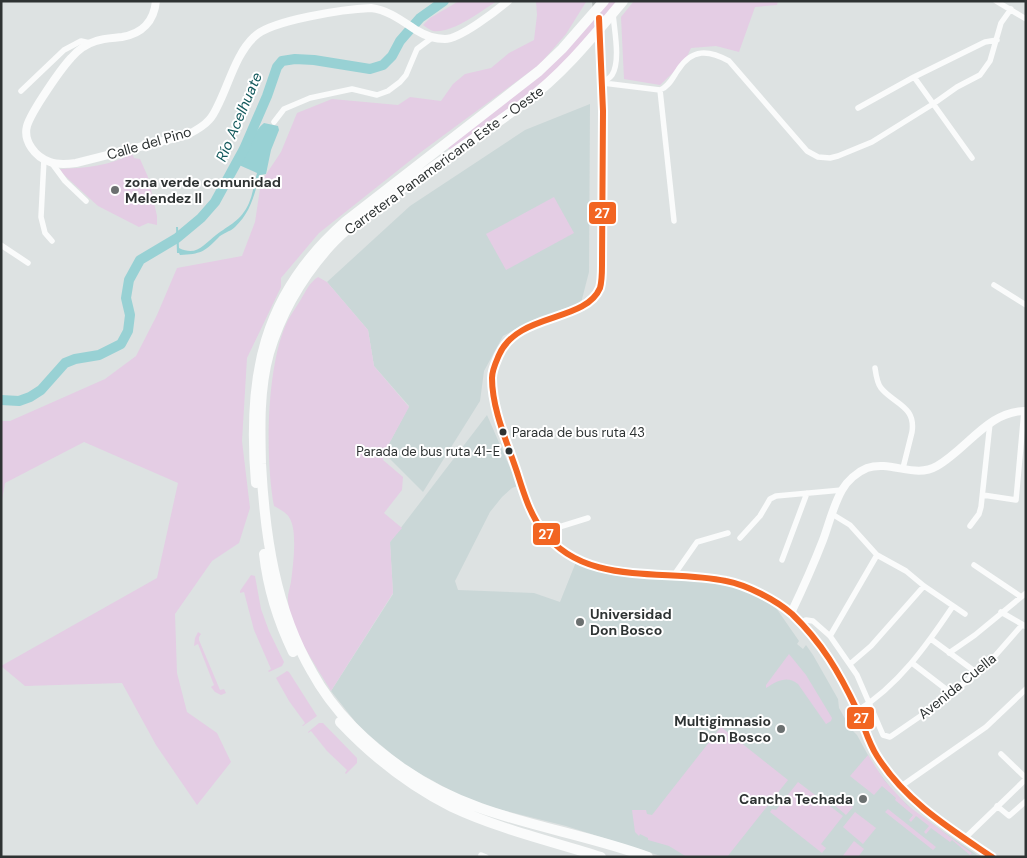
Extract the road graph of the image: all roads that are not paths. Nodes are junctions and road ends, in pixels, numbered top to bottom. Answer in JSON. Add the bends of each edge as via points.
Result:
{"nodes":[{"id":1,"x":156,"y":1,"type":"edge"},
{"id":2,"x":508,"y":1,"type":"edge"},
{"id":3,"x":604,"y":1,"type":"edge"},
{"id":4,"x":623,"y":1,"type":"edge"},
{"id":5,"x":996,"y":1,"type":"edge"},
{"id":6,"x":1011,"y":9,"type":"junction"},
{"id":7,"x":613,"y":14,"type":"junction"},
{"id":8,"x":1024,"y":16,"type":"edge"},
{"id":9,"x":600,"y":36,"type":"tunnel mouth"},
{"id":10,"x":433,"y":37,"type":"junction"},
{"id":11,"x":997,"y":40,"type":"junction"},
{"id":12,"x":90,"y":43,"type":"junction"},
{"id":13,"x":914,"y":77,"type":"junction"},
{"id":14,"x":603,"y":83,"type":"junction"},
{"id":15,"x":660,"y":90,"type":"junction"},
{"id":16,"x":21,"y":91,"type":"dead end"},
{"id":17,"x":933,"y":104,"type":"junction"},
{"id":18,"x":858,"y":108,"type":"dead end"},
{"id":19,"x":274,"y":122,"type":"dead end"},
{"id":20,"x":972,"y":158,"type":"dead end"},
{"id":21,"x":47,"y":161,"type":"junction"},
{"id":22,"x":86,"y":201,"type":"dead end"},
{"id":23,"x":674,"y":221,"type":"dead end"},
{"id":24,"x":52,"y":241,"type":"dead end"},
{"id":25,"x":1,"y":245,"type":"edge"},
{"id":26,"x":28,"y":263,"type":"dead end"},
{"id":27,"x":994,"y":284,"type":"dead end"},
{"id":28,"x":1026,"y":305,"type":"edge"},
{"id":29,"x":875,"y":368,"type":"dead end"},
{"id":30,"x":1025,"y":411,"type":"edge"},
{"id":31,"x":990,"y":423,"type":"junction"},
{"id":32,"x":903,"y":468,"type":"junction"},
{"id":33,"x":842,"y":490,"type":"junction"},
{"id":34,"x":808,"y":493,"type":"junction"},
{"id":35,"x":983,"y":495,"type":"junction"},
{"id":36,"x":832,"y":514,"type":"junction"},
{"id":37,"x":588,"y":518,"type":"dead end"},
{"id":38,"x":970,"y":526,"type":"dead end"},
{"id":39,"x":543,"y":532,"type":"junction"},
{"id":40,"x":728,"y":533,"type":"dead end"},
{"id":41,"x":740,"y":538,"type":"dead end"},
{"id":42,"x":878,"y":555,"type":"junction"},
{"id":43,"x":782,"y":560,"type":"dead end"},
{"id":44,"x":974,"y":565,"type":"dead end"},
{"id":45,"x":674,"y":575,"type":"junction"},
{"id":46,"x":924,"y":586,"type":"junction"},
{"id":47,"x":1023,"y":595,"type":"edge"},
{"id":48,"x":954,"y":606,"type":"junction"},
{"id":49,"x":1001,"y":612,"type":"junction"},
{"id":50,"x":790,"y":613,"type":"junction"},
{"id":51,"x":965,"y":614,"type":"dead end"},
{"id":52,"x":800,"y":623,"type":"junction"},
{"id":53,"x":1024,"y":626,"type":"edge"},
{"id":54,"x":830,"y":636,"type":"junction"},
{"id":55,"x":931,"y":639,"type":"junction"},
{"id":56,"x":949,"y":653,"type":"junction"},
{"id":57,"x":912,"y":663,"type":"junction"},
{"id":58,"x":850,"y":664,"type":"junction"},
{"id":59,"x":977,"y":673,"type":"junction"},
{"id":60,"x":1026,"y":689,"type":"edge"},
{"id":61,"x":951,"y":693,"type":"junction"},
{"id":62,"x":870,"y":703,"type":"junction"},
{"id":63,"x":857,"y":711,"type":"junction"},
{"id":64,"x":1001,"y":754,"type":"dead end"},
{"id":65,"x":1026,"y":778,"type":"edge"},
{"id":66,"x":900,"y":786,"type":"junction"},
{"id":67,"x":1026,"y":801,"type":"edge"},
{"id":68,"x":997,"y":806,"type":"junction"},
{"id":69,"x":965,"y":838,"type":"junction"},
{"id":70,"x":600,"y":857,"type":"edge"},
{"id":71,"x":648,"y":857,"type":"edge"},
{"id":72,"x":992,"y":857,"type":"edge"}],
"edges":[{"from":1,"to":12,"type":"main road","via":[[154,12],[143,29]]},
{"from":2,"to":10,"type":"main road","via":[[457,35],[445,39]]},
{"from":3,"to":70,"type":"highway","name":"Carretera Panamericana Este - Oeste","via":[[540,71],[345,222],[309,259],[285,294],[267,337],[255,388],[253,422],[259,523],[266,573],[279,621],[307,677],[335,716],[386,765],[451,806],[488,822]]},
{"from":4,"to":7,"type":"highway","name":"Carretera Panamericana Este - Oeste"},
{"from":5,"to":6,"type":"street"},
{"from":6,"to":8,"type":"street"},
{"from":6,"to":11,"type":"street","via":[[1001,23]]},
{"from":7,"to":14,"type":"street","via":[[616,64],[611,76]]},
{"from":7,"to":71,"type":"highway","name":"Carretera Panamericana Este - Oeste","via":[[542,88],[368,213],[320,258],[292,298],[269,355],[261,401],[261,447],[267,532],[280,598],[312,674],[343,715],[404,770],[444,793],[504,817],[609,843]]},
{"from":9,"to":14,"type":"main road"},
{"from":10,"to":19,"type":"street","via":[[417,49],[406,75],[388,91],[378,95],[352,89],[310,98],[284,110]]},
{"from":10,"to":21,"type":"main road","name":"Calle del Pino","via":[[379,9],[362,8],[273,25],[259,32],[248,44],[214,114],[198,130],[76,163]]},
{"from":11,"to":13,"type":"street","via":[[985,42]]},
{"from":11,"to":17,"type":"street","via":[[990,61],[980,75]]},
{"from":12,"to":16,"type":"street","via":[[81,41],[64,50]]},
{"from":12,"to":21,"type":"main road","via":[[69,60],[29,120],[29,144]]},
{"from":13,"to":17,"type":"street"},
{"from":13,"to":18,"type":"street"},
{"from":14,"to":15,"type":"street"},
{"from":14,"to":39,"type":"main road","via":[[602,281],[599,289],[585,305],[512,337],[502,348],[493,371],[498,413],[519,479]]},
{"from":15,"to":17,"type":"street","via":[[668,85],[690,57],[716,54],[729,61],[807,151],[818,157],[830,158],[872,142]]},
{"from":15,"to":23,"type":"street"},
{"from":17,"to":20,"type":"street"},
{"from":21,"to":22,"type":"street"},
{"from":21,"to":24,"type":"street","via":[[41,217],[45,233]]},
{"from":25,"to":26,"type":"street"},
{"from":27,"to":28,"type":"street"},
{"from":29,"to":32,"type":"street","via":[[880,386],[910,414],[913,427]]},
{"from":30,"to":31,"type":"main road","via":[[1006,414]]},
{"from":30,"to":35,"type":"street","via":[[1016,500]]},
{"from":31,"to":32,"type":"main road","via":[[936,467],[920,471]]},
{"from":31,"to":35,"type":"street"},
{"from":32,"to":33,"type":"main road","via":[[884,465],[866,469]]},
{"from":33,"to":34,"type":"street"},
{"from":33,"to":36,"type":"main road"},
{"from":34,"to":41,"type":"street","via":[[770,499]]},
{"from":34,"to":43,"type":"street"},
{"from":35,"to":38,"type":"street","via":[[979,514]]},
{"from":36,"to":42,"type":"street","via":[[850,525]]},
{"from":36,"to":50,"type":"main road","via":[[807,582]]},
{"from":37,"to":39,"type":"street"},
{"from":39,"to":45,"type":"main road","via":[[563,551],[596,567]]},
{"from":40,"to":45,"type":"street","via":[[697,542]]},
{"from":42,"to":46,"type":"street"},
{"from":42,"to":54,"type":"street"},
{"from":44,"to":47,"type":"street"},
{"from":45,"to":50,"type":"main road","via":[[734,583],[758,593]]},
{"from":46,"to":48,"type":"street"},
{"from":46,"to":58,"type":"street","via":[[871,646]]},
{"from":47,"to":49,"type":"street"},
{"from":48,"to":51,"type":"street"},
{"from":48,"to":55,"type":"street"},
{"from":49,"to":53,"type":"street"},
{"from":49,"to":56,"type":"street"},
{"from":50,"to":52,"type":"main road"},
{"from":52,"to":54,"type":"street","via":[[813,621]]},
{"from":52,"to":63,"type":"main road","via":[[828,655]]},
{"from":53,"to":59,"type":"street","name":"Avenida Cuella"},
{"from":54,"to":58,"type":"street"},
{"from":55,"to":56,"type":"street"},
{"from":55,"to":57,"type":"street"},
{"from":56,"to":59,"type":"street"},
{"from":57,"to":61,"type":"street"},
{"from":57,"to":62,"type":"street"},
{"from":58,"to":62,"type":"street"},
{"from":59,"to":61,"type":"street","name":"Avenida Cuella"},
{"from":60,"to":66,"type":"street","via":[[986,727]]},
{"from":61,"to":62,"type":"street","name":"Avenida Cuella","via":[[890,737],[886,736]]},
{"from":62,"to":63,"type":"street"},
{"from":63,"to":66,"type":"main road","via":[[877,756]]},
{"from":64,"to":65,"type":"street"},
{"from":65,"to":68,"type":"street"},
{"from":66,"to":69,"type":"main road","via":[[921,807]]},
{"from":67,"to":68,"type":"street","via":[[1009,816]]},
{"from":68,"to":69,"type":"street"},
{"from":69,"to":72,"type":"main road"}]}
